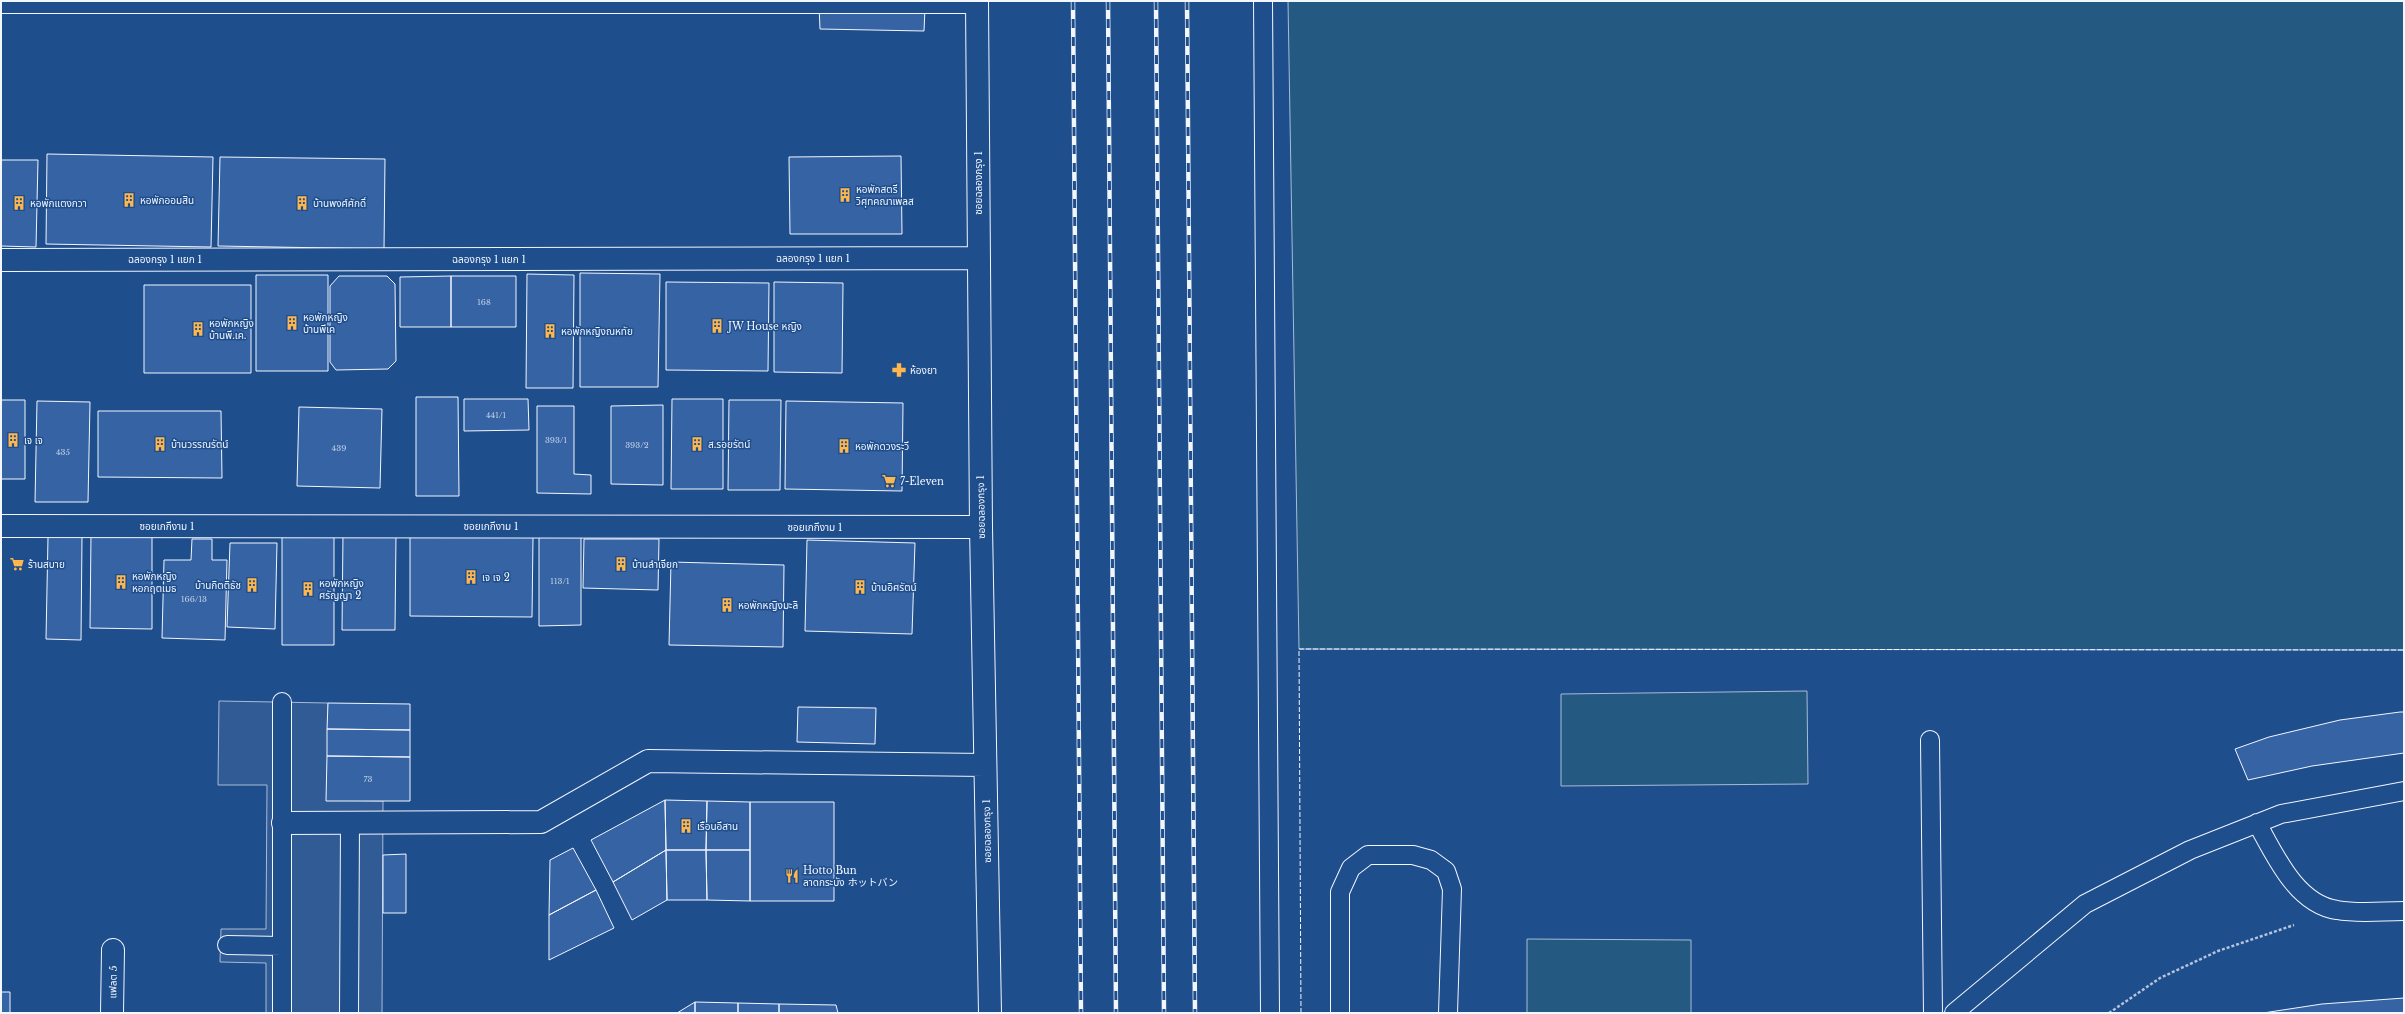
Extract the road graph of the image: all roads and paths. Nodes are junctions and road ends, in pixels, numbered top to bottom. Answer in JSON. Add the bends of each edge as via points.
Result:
{"nodes":[{"id":1,"x":1263,"y":1,"type":"edge"},
{"id":2,"x":1,"y":2,"type":"edge"},
{"id":3,"x":977,"y":2,"type":"edge"},
{"id":4,"x":978,"y":258,"type":"junction"},
{"id":5,"x":1,"y":260,"type":"edge"},
{"id":6,"x":1,"y":526,"type":"edge"},
{"id":7,"x":981,"y":527,"type":"junction"},
{"id":8,"x":282,"y":702,"type":"dead end"},
{"id":9,"x":1930,"y":740,"type":"dead end"},
{"id":10,"x":985,"y":765,"type":"junction"},
{"id":11,"x":2404,"y":791,"type":"edge"},
{"id":12,"x":283,"y":823,"type":"junction"},
{"id":13,"x":350,"y":823,"type":"junction"},
{"id":14,"x":2257,"y":823,"type":"junction"},
{"id":15,"x":2404,"y":911,"type":"edge"},
{"id":16,"x":2294,"y":925,"type":"dead end"},
{"id":17,"x":227,"y":945,"type":"dead end"},
{"id":18,"x":282,"y":946,"type":"junction"},
{"id":19,"x":113,"y":950,"type":"dead end"},
{"id":20,"x":112,"y":1013,"type":"edge"},
{"id":21,"x":282,"y":1013,"type":"edge"},
{"id":22,"x":349,"y":1013,"type":"edge"},
{"id":23,"x":990,"y":1013,"type":"edge"},
{"id":24,"x":1270,"y":1013,"type":"edge"},
{"id":25,"x":1340,"y":1013,"type":"edge"},
{"id":26,"x":1448,"y":1013,"type":"edge"},
{"id":27,"x":1933,"y":1013,"type":"edge"},
{"id":28,"x":1954,"y":1013,"type":"edge"},
{"id":29,"x":2109,"y":1013,"type":"edge"}],
"edges":[{"from":1,"to":24,"type":"lane"},
{"from":2,"to":3,"type":"street"},
{"from":3,"to":4,"type":"street","name":"ซอยฉลองกรุง 1"},
{"from":4,"to":5,"type":"street","name":"ฉลองกรุง 1 แยก 1"},
{"from":4,"to":7,"type":"street","name":"ซอยฉลองกรุง 1"},
{"from":6,"to":7,"type":"street","name":"ซอยเกกีงาม 1"},
{"from":7,"to":10,"type":"street","name":"ซอยฉลองกรุง 1"},
{"from":8,"to":12,"type":"lane"},
{"from":9,"to":27,"type":"lane"},
{"from":10,"to":13,"type":"street","via":[[648,761],[541,822]]},
{"from":10,"to":23,"type":"street","name":"ซอยฉลองกรุง 1"},
{"from":11,"to":14,"type":"lane","via":[[2281,814]]},
{"from":12,"to":13,"type":"street"},
{"from":12,"to":18,"type":"lane"},
{"from":13,"to":22,"type":"lane"},
{"from":14,"to":15,"type":"lane","via":[[2292,882],[2324,907],[2338,910]]},
{"from":14,"to":28,"type":"lane","via":[[2190,850],[2085,904]]},
{"from":16,"to":29,"type":"path","via":[[2218,951],[2160,978]]},
{"from":17,"to":18,"type":"lane"},
{"from":18,"to":21,"type":"lane"},
{"from":19,"to":20,"type":"street","name":"แฟลต 5"},
{"from":25,"to":26,"type":"lane","via":[[1340,892],[1350,868],[1368,855],[1413,855],[1431,860],[1446,871],[1452,889]]}]}
